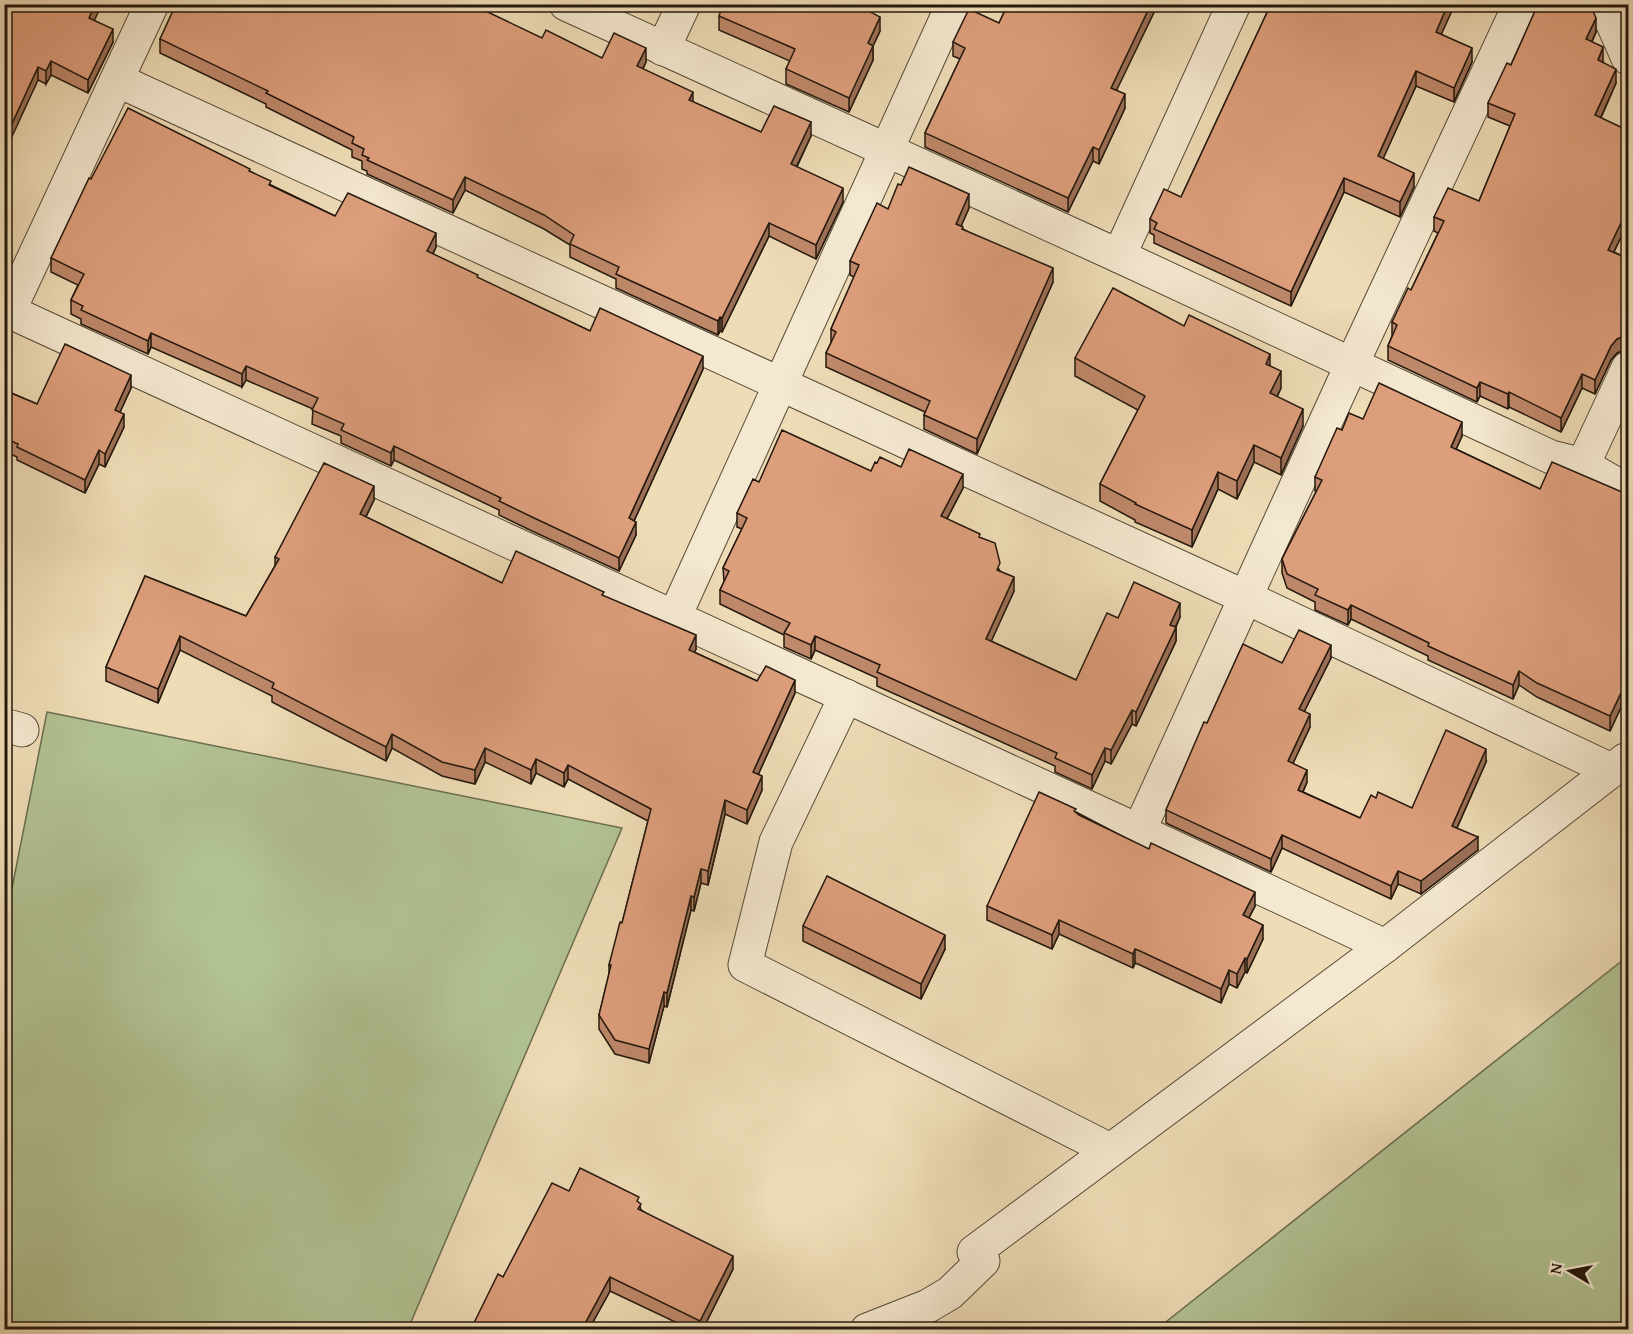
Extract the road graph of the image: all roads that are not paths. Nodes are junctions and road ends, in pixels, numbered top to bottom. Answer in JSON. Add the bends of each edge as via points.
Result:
{"nodes":[{"id":1,"x":152,"y":4,"type":"edge"},
{"id":2,"x":566,"y":4,"type":"edge"},
{"id":3,"x":684,"y":4,"type":"edge"},
{"id":4,"x":953,"y":4,"type":"edge"},
{"id":5,"x":1234,"y":4,"type":"edge"},
{"id":6,"x":1520,"y":4,"type":"edge"},
{"id":7,"x":1604,"y":4,"type":"edge"},
{"id":8,"x":663,"y":49,"type":"junction"},
{"id":9,"x":1629,"y":58,"type":"edge"},
{"id":10,"x":117,"y":80,"type":"junction"},
{"id":11,"x":886,"y":151,"type":"junction"},
{"id":12,"x":1119,"y":256,"type":"junction"},
{"id":13,"x":7,"y":310,"type":"edge"},
{"id":14,"x":1351,"y":366,"type":"junction"},
{"id":15,"x":1629,"y":368,"type":"edge"},
{"id":16,"x":780,"y":385,"type":"junction"},
{"id":17,"x":1583,"y":465,"type":"junction"},
{"id":18,"x":1629,"y":491,"type":"edge"},
{"id":19,"x":1245,"y":597,"type":"junction"},
{"id":20,"x":674,"y":618,"type":"junction"},
{"id":21,"x":846,"y":696,"type":"junction"},
{"id":22,"x":1620,"y":764,"type":"edge"},
{"id":23,"x":1139,"y":831,"type":"junction"},
{"id":24,"x":1384,"y":946,"type":"junction"},
{"id":25,"x":1110,"y":1150,"type":"junction"},
{"id":26,"x":867,"y":1329,"type":"edge"}],
"edges":[{"from":1,"to":10,"type":"street"},
{"from":2,"to":8,"type":"street"},
{"from":3,"to":8,"type":"street"},
{"from":4,"to":11,"type":"street"},
{"from":5,"to":12,"type":"street"},
{"from":6,"to":14,"type":"street"},
{"from":7,"to":9,"type":"street"},
{"from":8,"to":11,"type":"street"},
{"from":10,"to":13,"type":"street"},
{"from":10,"to":16,"type":"street"},
{"from":11,"to":12,"type":"street"},
{"from":11,"to":16,"type":"street"},
{"from":12,"to":14,"type":"street"},
{"from":13,"to":20,"type":"street"},
{"from":14,"to":17,"type":"street","via":[[1551,457]]},
{"from":14,"to":19,"type":"street"},
{"from":15,"to":17,"type":"street"},
{"from":16,"to":19,"type":"street"},
{"from":16,"to":20,"type":"street"},
{"from":17,"to":18,"type":"street"},
{"from":19,"to":22,"type":"street"},
{"from":19,"to":23,"type":"street"},
{"from":20,"to":21,"type":"street"},
{"from":21,"to":23,"type":"street"},
{"from":21,"to":25,"type":"street","via":[[776,842],[745,965]]},
{"from":22,"to":24,"type":"street"},
{"from":23,"to":24,"type":"street"},
{"from":24,"to":25,"type":"street"},
{"from":25,"to":26,"type":"street","via":[[974,1251],[983,1261],[950,1293],[928,1306]]}]}
